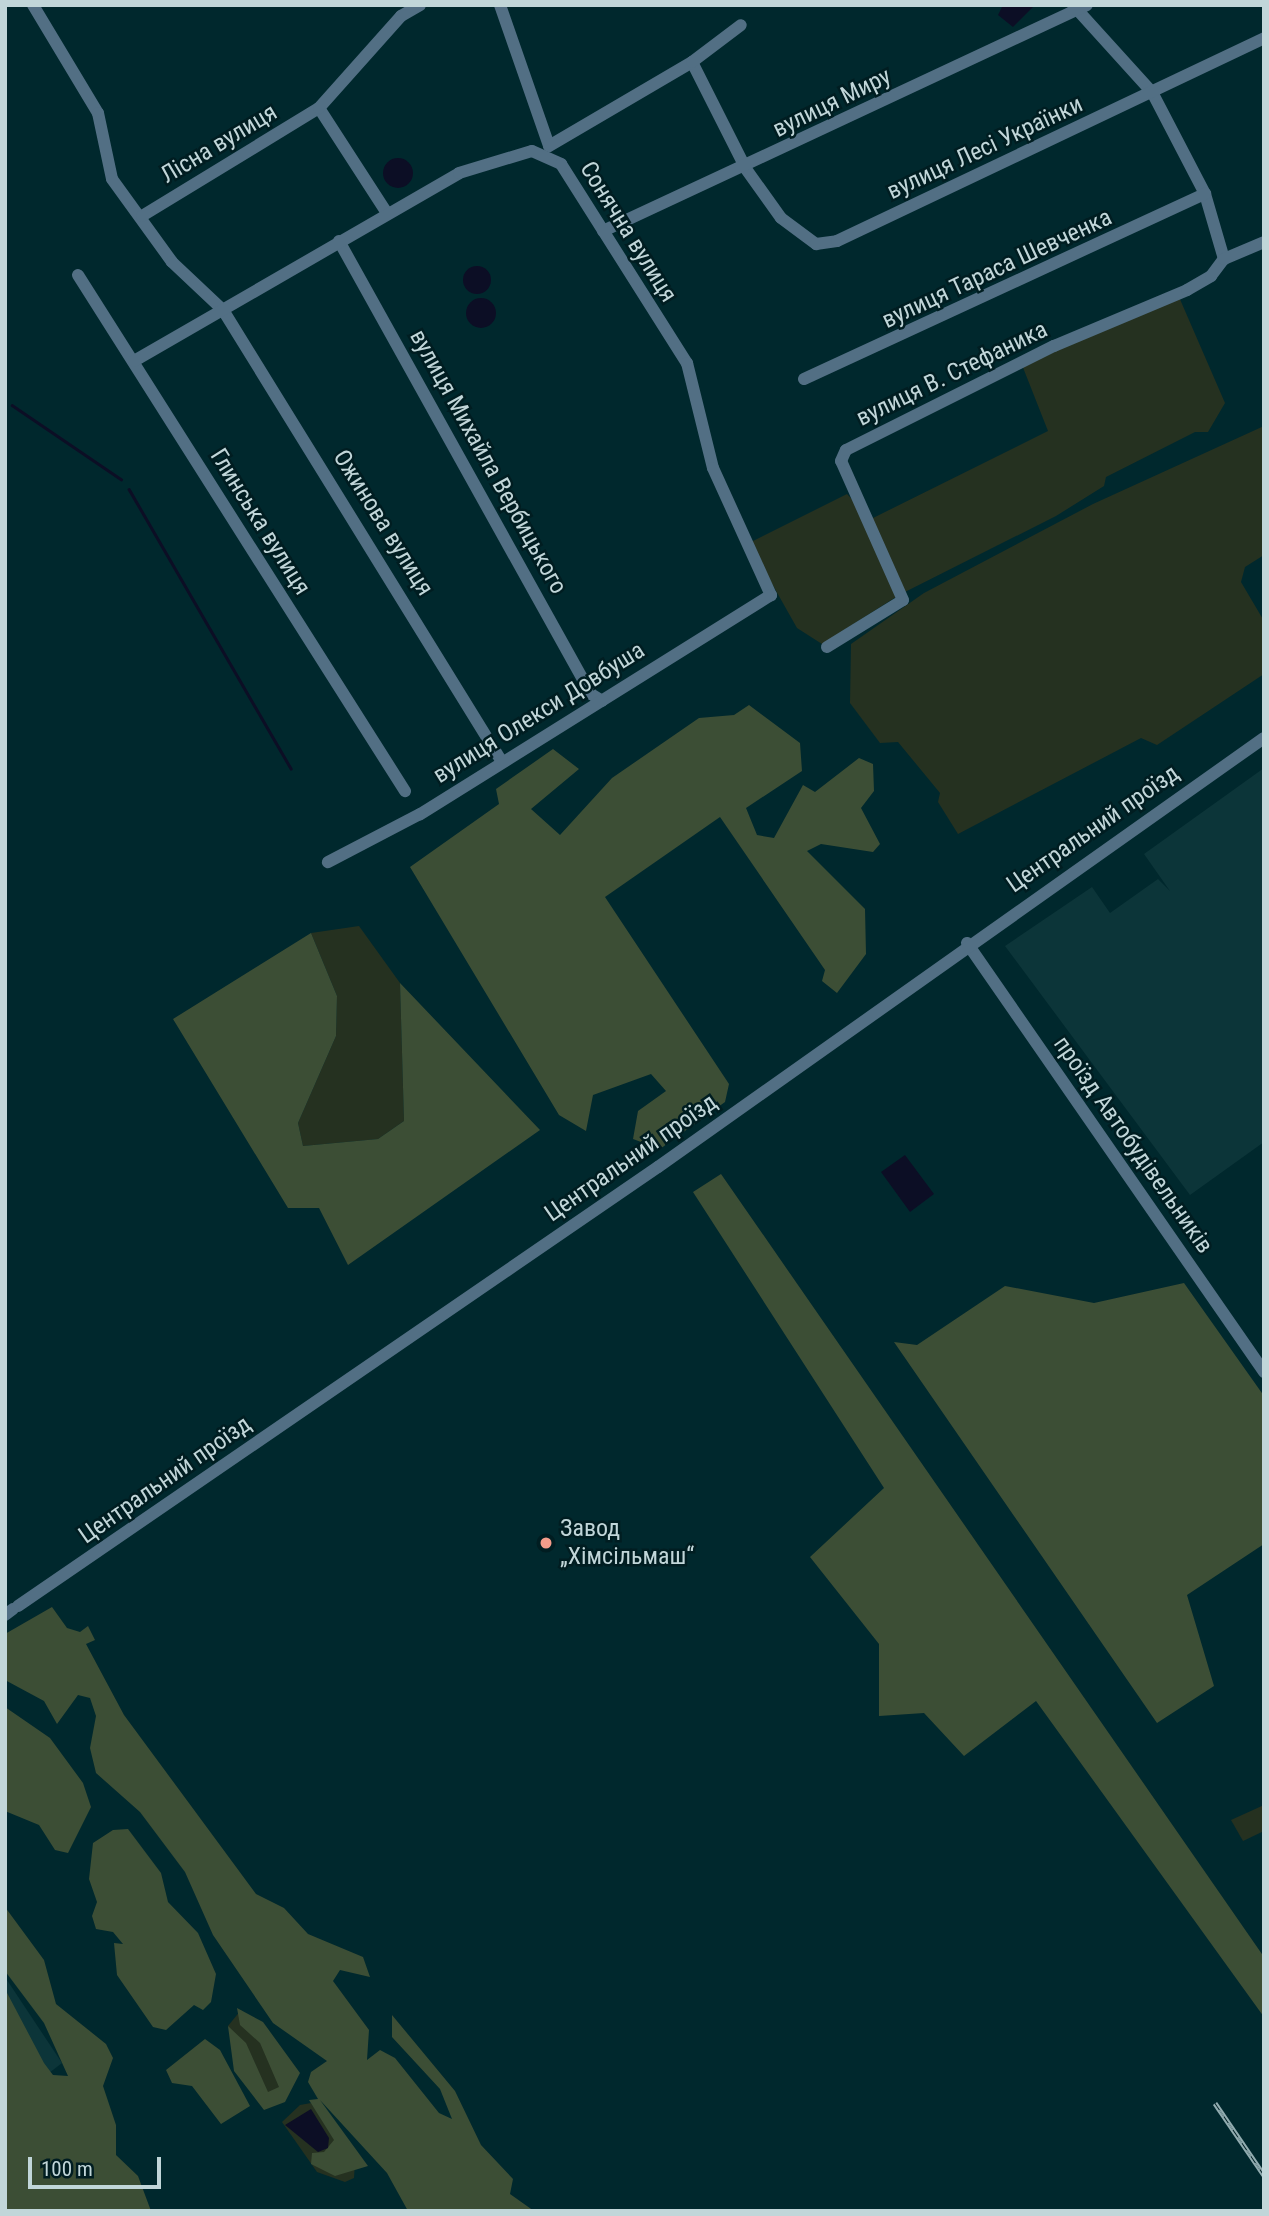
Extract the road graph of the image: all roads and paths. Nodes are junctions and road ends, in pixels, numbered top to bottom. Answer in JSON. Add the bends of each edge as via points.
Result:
{"nodes":[{"id":1,"x":33,"y":5,"type":"edge"},
{"id":2,"x":420,"y":5,"type":"edge"},
{"id":3,"x":500,"y":5,"type":"edge"},
{"id":4,"x":1080,"y":7,"type":"edge"},
{"id":5,"x":741,"y":25,"type":"dead end"},
{"id":6,"x":1264,"y":38,"type":"edge"},
{"id":7,"x":692,"y":62,"type":"junction"},
{"id":8,"x":1152,"y":92,"type":"junction"},
{"id":9,"x":319,"y":108,"type":"junction"},
{"id":10,"x":547,"y":150,"type":"junction"},
{"id":11,"x":746,"y":169,"type":"junction"},
{"id":12,"x":1205,"y":194,"type":"junction"},
{"id":13,"x":387,"y":213,"type":"junction"},
{"id":14,"x":142,"y":216,"type":"junction"},
{"id":15,"x":603,"y":231,"type":"junction"},
{"id":16,"x":339,"y":241,"type":"junction"},
{"id":17,"x":1264,"y":242,"type":"edge"},
{"id":18,"x":1224,"y":259,"type":"junction"},
{"id":19,"x":78,"y":275,"type":"dead end"},
{"id":20,"x":223,"y":310,"type":"junction"},
{"id":21,"x":134,"y":361,"type":"junction"},
{"id":22,"x":804,"y":379,"type":"dead end"},
{"id":23,"x":771,"y":595,"type":"joint"},
{"id":24,"x":827,"y":647,"type":"dead end"},
{"id":25,"x":602,"y":701,"type":"junction"},
{"id":26,"x":1264,"y":737,"type":"edge"},
{"id":27,"x":502,"y":762,"type":"junction"},
{"id":28,"x":405,"y":791,"type":"dead end"},
{"id":29,"x":328,"y":862,"type":"dead end"},
{"id":30,"x":967,"y":943,"type":"junction"},
{"id":31,"x":1264,"y":1372,"type":"edge"},
{"id":32,"x":12,"y":1610,"type":"edge"}],
"edges":[{"from":1,"to":14,"type":"street","via":[[98,113],[112,179]]},
{"from":2,"to":9,"type":"street","name":"Лісна вулиця","via":[[401,16]]},
{"from":3,"to":10,"type":"street"},
{"from":4,"to":8,"type":"street"},
{"from":4,"to":11,"type":"street","name":"вулиця Миру"},
{"from":5,"to":7,"type":"street","name":"Сонячна вулиця"},
{"from":6,"to":8,"type":"street","name":"вулиця Лесі Українки"},
{"from":7,"to":10,"type":"street","name":"Сонячна вулиця"},
{"from":7,"to":11,"type":"street"},
{"from":8,"to":11,"type":"street","name":"вулиця Лесі Українки","via":[[837,241],[816,244],[800,236]]},
{"from":8,"to":12,"type":"street"},
{"from":9,"to":13,"type":"street"},
{"from":9,"to":14,"type":"street","name":"Лісна вулиця"},
{"from":10,"to":13,"type":"street","name":"Сонячна вулиця","via":[[494,158]]},
{"from":10,"to":15,"type":"street","name":"Сонячна вулиця","via":[[561,164]]},
{"from":11,"to":15,"type":"street","name":"вулиця Миру"},
{"from":12,"to":18,"type":"street"},
{"from":12,"to":22,"type":"street","name":"вулиця Тараса Шевченка"},
{"from":13,"to":16,"type":"street","name":"Сонячна вулиця"},
{"from":14,"to":20,"type":"street","via":[[172,262]]},
{"from":15,"to":23,"type":"street","name":"Сонячна вулиця","via":[[687,362],[713,468]]},
{"from":16,"to":20,"type":"street","name":"Сонячна вулиця"},
{"from":16,"to":25,"type":"street","name":"вулиця Михайла Вербицького","via":[[571,658]]},
{"from":17,"to":18,"type":"street"},
{"from":18,"to":24,"type":"street","name":"вулиця В. Стефаника","via":[[1211,276],[1187,289],[1054,346],[846,450],[841,461],[900,586],[899,603]]},
{"from":19,"to":21,"type":"street","name":"Глинська вулиця"},
{"from":20,"to":21,"type":"street","name":"Сонячна вулиця"},
{"from":20,"to":27,"type":"street","name":"Ожинова вулиця"},
{"from":21,"to":28,"type":"street","name":"Глинська вулиця"},
{"from":23,"to":25,"type":"street","name":"вулиця Олекси Довбуша"},
{"from":25,"to":27,"type":"street","name":"вулиця Олекси Довбуша"},
{"from":26,"to":30,"type":"street","name":"Центральний проїзд"},
{"from":27,"to":29,"type":"street","name":"вулиця Олекси Довбуша"},
{"from":30,"to":31,"type":"street","name":"проїзд Автобудівельників"},
{"from":30,"to":32,"type":"street","name":"Центральний проїзд","via":[[659,1167]]}]}
